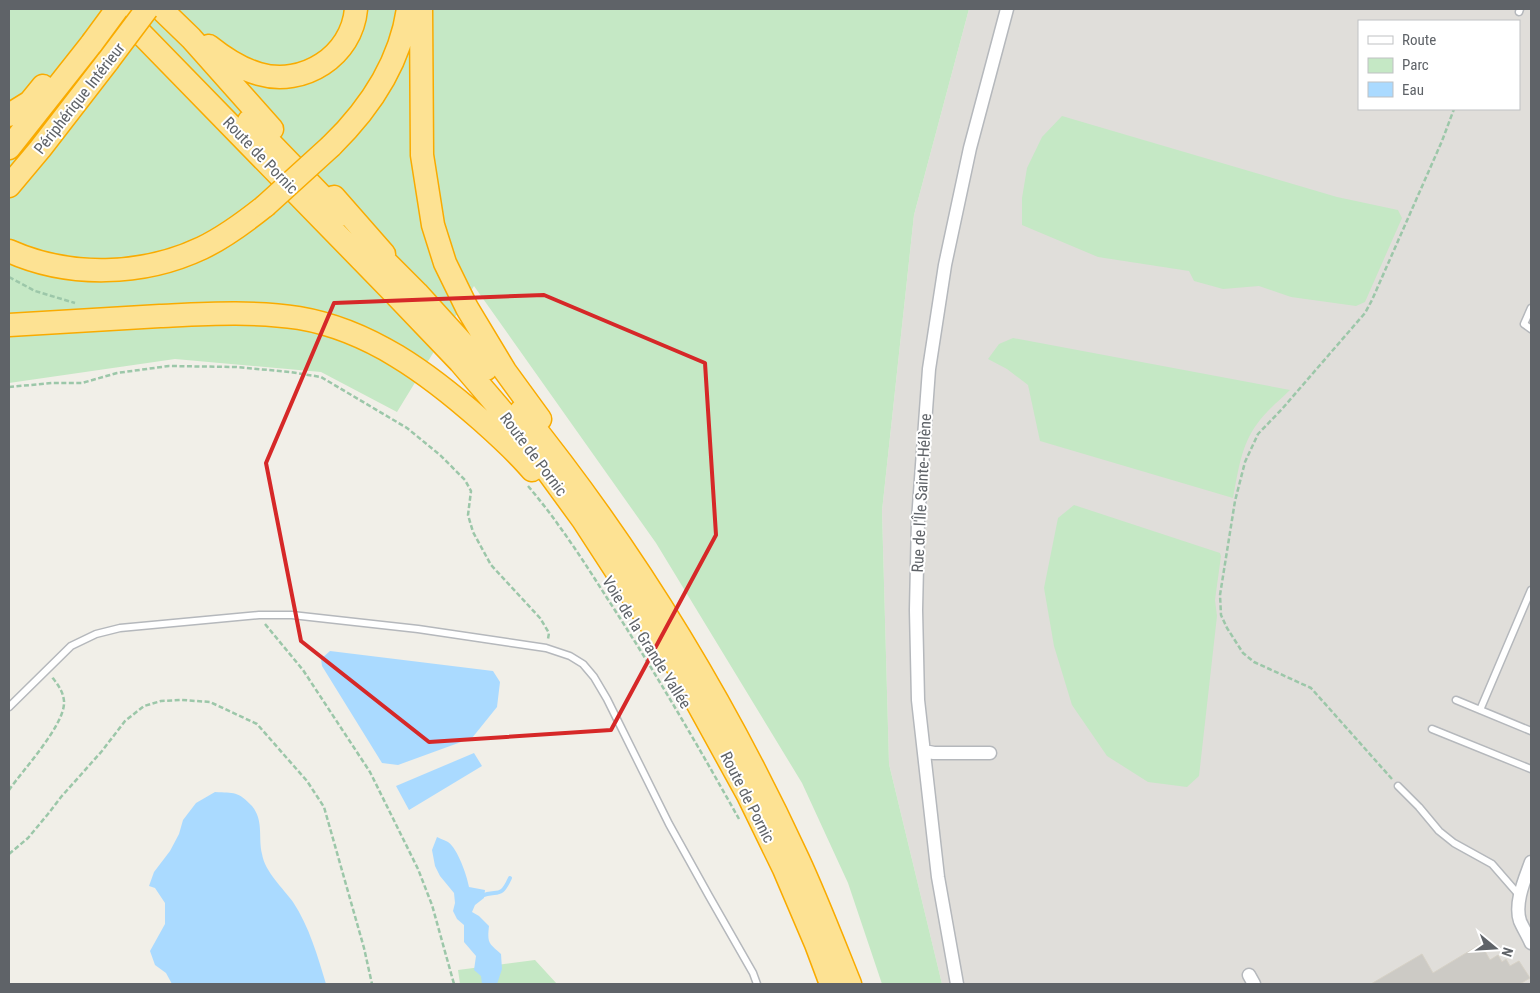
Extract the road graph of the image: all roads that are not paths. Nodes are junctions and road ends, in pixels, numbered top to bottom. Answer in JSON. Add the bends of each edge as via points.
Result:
{"nodes":[{"id":1,"x":103,"y":9,"type":"edge"},
{"id":2,"x":117,"y":9,"type":"edge"},
{"id":3,"x":147,"y":9,"type":"edge"},
{"id":4,"x":161,"y":9,"type":"edge"},
{"id":5,"x":356,"y":9,"type":"edge"},
{"id":6,"x":408,"y":9,"type":"edge"},
{"id":7,"x":421,"y":9,"type":"edge"},
{"id":8,"x":1008,"y":9,"type":"edge"},
{"id":9,"x":140,"y":26,"type":"edge"},
{"id":10,"x":191,"y":38,"type":"junction"},
{"id":11,"x":85,"y":52,"type":"junction"},
{"id":12,"x":9,"y":115,"type":"edge"},
{"id":13,"x":9,"y":148,"type":"edge"},
{"id":14,"x":9,"y":186,"type":"edge"},
{"id":15,"x":9,"y":251,"type":"edge"},
{"id":16,"x":417,"y":293,"type":"junction"},
{"id":17,"x":1531,"y":308,"type":"edge"},
{"id":18,"x":9,"y":325,"type":"edge"},
{"id":19,"x":1531,"y":328,"type":"edge"},
{"id":20,"x":544,"y":439,"type":"junction"},
{"id":21,"x":601,"y":548,"type":"junction"},
{"id":22,"x":1531,"y":590,"type":"edge"},
{"id":23,"x":1456,"y":700,"type":"dead end"},
{"id":24,"x":9,"y":707,"type":"edge"},
{"id":25,"x":1480,"y":710,"type":"junction"},
{"id":26,"x":1432,"y":730,"type":"dead end"},
{"id":27,"x":1531,"y":731,"type":"edge"},
{"id":28,"x":924,"y":752,"type":"junction"},
{"id":29,"x":990,"y":752,"type":"dead end"},
{"id":30,"x":1531,"y":769,"type":"edge"},
{"id":31,"x":1398,"y":786,"type":"road end"},
{"id":32,"x":1531,"y":862,"type":"edge"},
{"id":33,"x":1520,"y":896,"type":"junction"},
{"id":34,"x":1531,"y":943,"type":"edge"},
{"id":35,"x":847,"y":968,"type":"edge"},
{"id":36,"x":757,"y":984,"type":"edge"},
{"id":37,"x":831,"y":984,"type":"edge"},
{"id":38,"x":957,"y":984,"type":"edge"}],
"edges":[{"from":1,"to":9,"type":"highway","via":[[132,38]]},
{"from":2,"to":9,"type":"highway","name":"Route de Pornic"},
{"from":2,"to":11,"type":"highway","bridge":true},
{"from":3,"to":9,"type":"highway","name":"Périphérique Intérieur","bridge":true},
{"from":4,"to":9,"type":"highway"},
{"from":4,"to":10,"type":"highway"},
{"from":5,"to":10,"type":"highway","via":[[349,34],[339,51],[320,67],[299,76],[280,78],[259,74],[238,66],[203,42]]},
{"from":6,"to":15,"type":"highway","bridge":true,"via":[[396,53],[381,85],[351,126],[265,206],[224,236],[167,262],[112,270],[57,266],[32,261]]},
{"from":7,"to":20,"type":"highway","via":[[422,147],[433,225],[445,264],[467,308],[505,371],[542,421]]},
{"from":8,"to":28,"type":"street","name":"Rue de l'Île Sainte-Hélène","via":[[968,158],[945,265],[929,369],[918,520],[916,610],[918,700]]},
{"from":9,"to":14,"type":"highway","name":"Périphérique Intérieur","bridge":true,"via":[[108,61]]},
{"from":9,"to":16,"type":"highway","name":"Route de Pornic","via":[[282,155]]},
{"from":9,"to":21,"type":"highway","name":"Route de Pornic","via":[[460,362],[513,424]]},
{"from":10,"to":16,"type":"highway"},
{"from":11,"to":12,"type":"highway","via":[[62,65],[30,102]]},
{"from":11,"to":13,"type":"highway"},
{"from":16,"to":20,"type":"highway","name":"Route de Pornic"},
{"from":17,"to":19,"type":"lane","via":[[1524,324]]},
{"from":18,"to":21,"type":"highway","via":[[205,313],[294,318],[351,334],[396,355],[454,396],[530,467],[581,536]]},
{"from":20,"to":35,"type":"highway","name":"Route de Pornic","via":[[626,553],[714,693],[799,860]]},
{"from":21,"to":37,"type":"highway","name":"Route de Pornic","via":[[672,657],[748,795],[784,868]]},
{"from":22,"to":25,"type":"lane"},
{"from":23,"to":25,"type":"lane"},
{"from":24,"to":36,"type":"lane","via":[[71,646],[96,634],[120,628],[259,615],[292,615],[408,628],[546,648],[570,656],[583,664],[608,699],[670,824]]},
{"from":25,"to":27,"type":"lane"},
{"from":26,"to":30,"type":"lane"},
{"from":28,"to":29,"type":"street"},
{"from":28,"to":38,"type":"street","name":"Rue de l'Île Sainte-Hélène","via":[[938,877]]},
{"from":31,"to":33,"type":"lane","via":[[1439,831],[1492,864]]},
{"from":32,"to":33,"type":"street"},
{"from":33,"to":34,"type":"street","via":[[1520,920]]}]}
